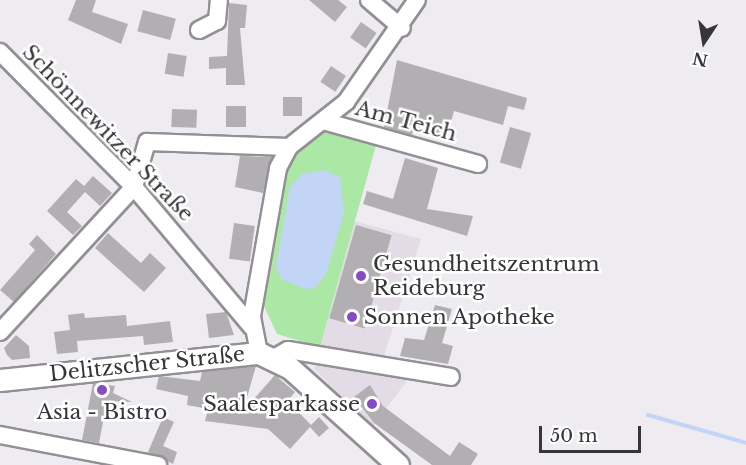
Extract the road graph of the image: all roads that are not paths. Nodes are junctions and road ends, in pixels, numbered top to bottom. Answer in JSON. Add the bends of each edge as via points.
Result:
{"nodes":[{"id":1,"x":219,"y":0,"type":"edge"},
{"id":2,"x":369,"y":0,"type":"edge"},
{"id":3,"x":417,"y":0,"type":"edge"},
{"id":4,"x":402,"y":28,"type":"junction"},
{"id":5,"x":199,"y":30,"type":"dead end"},
{"id":6,"x":0,"y":52,"type":"edge"},
{"id":7,"x":323,"y":121,"type":"junction"},
{"id":8,"x":289,"y":147,"type":"junction"},
{"id":9,"x":478,"y":164,"type":"dead end"},
{"id":10,"x":134,"y":186,"type":"junction"},
{"id":11,"x":252,"y":327,"type":"junction"},
{"id":12,"x":0,"y":332,"type":"edge"},
{"id":13,"x":266,"y":356,"type":"junction"},
{"id":14,"x":451,"y":377,"type":"dead end"},
{"id":15,"x":0,"y":380,"type":"edge"},
{"id":16,"x":0,"y":435,"type":"edge"},
{"id":17,"x":158,"y":465,"type":"edge"},
{"id":18,"x":398,"y":465,"type":"edge"}],
"edges":[{"from":1,"to":5,"type":"street","via":[[217,21]]},
{"from":2,"to":4,"type":"street"},
{"from":3,"to":4,"type":"street"},
{"from":4,"to":7,"type":"street","via":[[346,102]]},
{"from":6,"to":10,"type":"street","name":"Schönnewitzer Straße"},
{"from":7,"to":8,"type":"street"},
{"from":7,"to":9,"type":"street","name":"Am Teich"},
{"from":8,"to":10,"type":"street","via":[[231,141],[147,142]]},
{"from":8,"to":11,"type":"street","via":[[278,168]]},
{"from":10,"to":11,"type":"street","name":"Schönnewitzer Straße"},
{"from":10,"to":12,"type":"street"},
{"from":11,"to":13,"type":"street"},
{"from":13,"to":14,"type":"street","via":[[288,350]]},
{"from":13,"to":15,"type":"main road","name":"Delitzscher Straße"},
{"from":13,"to":18,"type":"main road","name":"Delitzscher Straße"},
{"from":16,"to":17,"type":"street"}]}
